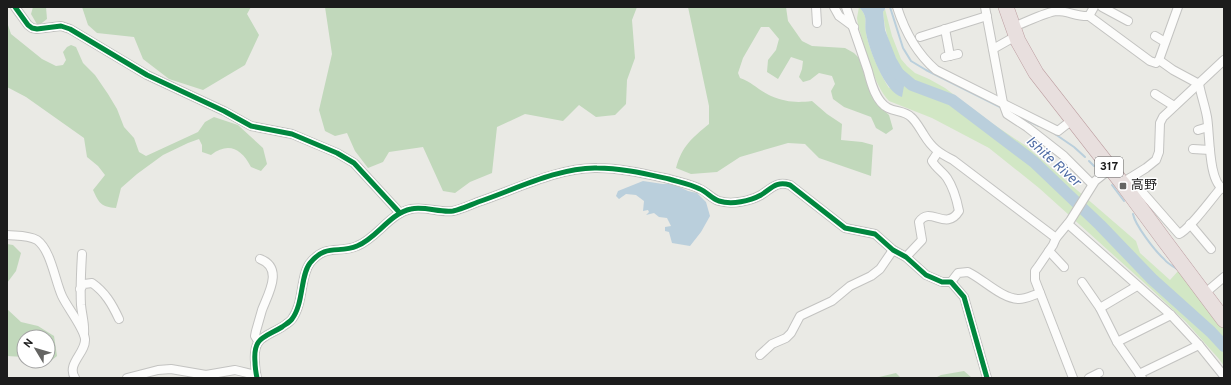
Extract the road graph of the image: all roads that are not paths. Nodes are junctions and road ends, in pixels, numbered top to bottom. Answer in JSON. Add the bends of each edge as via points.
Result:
{"nodes":[{"id":1,"x":15,"y":7,"type":"edge"},
{"id":2,"x":816,"y":7,"type":"edge"},
{"id":3,"x":834,"y":7,"type":"edge"},
{"id":4,"x":846,"y":7,"type":"edge"},
{"id":5,"x":897,"y":7,"type":"edge"},
{"id":6,"x":986,"y":7,"type":"edge"},
{"id":7,"x":1006,"y":7,"type":"edge"},
{"id":8,"x":1094,"y":7,"type":"edge"},
{"id":9,"x":1102,"y":7,"type":"edge"},
{"id":10,"x":1178,"y":7,"type":"edge"},
{"id":11,"x":987,"y":16,"type":"junction"},
{"id":12,"x":1089,"y":16,"type":"junction"},
{"id":13,"x":1128,"y":21,"type":"dead end"},
{"id":14,"x":817,"y":23,"type":"dead end"},
{"id":15,"x":854,"y":28,"type":"junction"},
{"id":16,"x":945,"y":29,"type":"junction"},
{"id":17,"x":1014,"y":32,"type":"junction"},
{"id":18,"x":1155,"y":36,"type":"dead end"},
{"id":19,"x":920,"y":37,"type":"dead end"},
{"id":20,"x":1165,"y":42,"type":"junction"},
{"id":21,"x":993,"y":50,"type":"junction"},
{"id":22,"x":951,"y":56,"type":"dead end"},
{"id":23,"x":1159,"y":60,"type":"junction"},
{"id":24,"x":1224,"y":60,"type":"edge"},
{"id":25,"x":1199,"y":84,"type":"junction"},
{"id":26,"x":1155,"y":94,"type":"dead end"},
{"id":27,"x":1003,"y":103,"type":"junction"},
{"id":28,"x":1174,"y":106,"type":"junction"},
{"id":29,"x":1072,"y":120,"type":"junction"},
{"id":30,"x":1208,"y":127,"type":"junction"},
{"id":31,"x":1198,"y":130,"type":"dead end"},
{"id":32,"x":1193,"y":149,"type":"dead end"},
{"id":33,"x":1210,"y":150,"type":"junction"},
{"id":34,"x":938,"y":152,"type":"junction"},
{"id":35,"x":1110,"y":169,"type":"junction"},
{"id":36,"x":1126,"y":180,"type":"junction"},
{"id":37,"x":1092,"y":184,"type":"junction"},
{"id":38,"x":1223,"y":186,"type":"edge"},
{"id":39,"x":400,"y":213,"type":"junction"},
{"id":40,"x":1069,"y":222,"type":"junction"},
{"id":41,"x":1190,"y":224,"type":"junction"},
{"id":42,"x":7,"y":236,"type":"edge"},
{"id":43,"x":1056,"y":238,"type":"junction"},
{"id":44,"x":1212,"y":248,"type":"dead end"},
{"id":45,"x":893,"y":250,"type":"junction"},
{"id":46,"x":1049,"y":251,"type":"junction"},
{"id":47,"x":82,"y":254,"type":"dead end"},
{"id":48,"x":906,"y":257,"type":"junction"},
{"id":49,"x":260,"y":258,"type":"dead end"},
{"id":50,"x":1064,"y":267,"type":"dead end"},
{"id":51,"x":1224,"y":277,"type":"edge"},
{"id":52,"x":951,"y":282,"type":"junction"},
{"id":53,"x":1082,"y":282,"type":"dead end"},
{"id":54,"x":1137,"y":286,"type":"junction"},
{"id":55,"x":80,"y":288,"type":"junction"},
{"id":56,"x":1040,"y":293,"type":"junction"},
{"id":57,"x":1204,"y":294,"type":"junction"},
{"id":58,"x":1100,"y":308,"type":"junction"},
{"id":59,"x":1171,"y":315,"type":"junction"},
{"id":60,"x":119,"y":319,"type":"dead end"},
{"id":61,"x":1224,"y":320,"type":"edge"},
{"id":62,"x":84,"y":334,"type":"junction"},
{"id":63,"x":258,"y":341,"type":"junction"},
{"id":64,"x":1117,"y":342,"type":"junction"},
{"id":65,"x":1199,"y":345,"type":"junction"},
{"id":66,"x":760,"y":355,"type":"dead end"},
{"id":67,"x":1099,"y":373,"type":"dead end"},
{"id":68,"x":1140,"y":376,"type":"edge"},
{"id":69,"x":257,"y":377,"type":"edge"},
{"id":70,"x":1224,"y":377,"type":"edge"},
{"id":71,"x":75,"y":378,"type":"edge"},
{"id":72,"x":127,"y":378,"type":"edge"},
{"id":73,"x":987,"y":378,"type":"edge"},
{"id":74,"x":1073,"y":378,"type":"edge"},
{"id":75,"x":1089,"y":378,"type":"edge"}],
"edges":[{"from":1,"to":39,"type":"street","via":[[32,28],[61,26],[70,29],[147,75],[251,126],[292,134],[346,157]]},
{"from":2,"to":14,"type":"street"},
{"from":3,"to":15,"type":"street","via":[[839,16]]},
{"from":4,"to":15,"type":"street"},
{"from":5,"to":27,"type":"street","via":[[910,38],[925,61],[936,70]]},
{"from":6,"to":11,"type":"street"},
{"from":7,"to":17,"type":"highway","number":"317"},
{"from":8,"to":12,"type":"street"},
{"from":9,"to":13,"type":"street"},
{"from":10,"to":20,"type":"street"},
{"from":11,"to":16,"type":"street"},
{"from":11,"to":21,"type":"street"},
{"from":12,"to":17,"type":"street","via":[[1058,11],[1046,13]]},
{"from":12,"to":23,"type":"street","via":[[1150,61],[1156,63]]},
{"from":15,"to":34,"type":"street","via":[[870,81],[879,98],[888,108],[911,116]]},
{"from":16,"to":19,"type":"street"},
{"from":16,"to":22,"type":"street"},
{"from":17,"to":21,"type":"street"},
{"from":17,"to":29,"type":"highway","number":"317","via":[[1036,74]]},
{"from":18,"to":20,"type":"street"},
{"from":20,"to":23,"type":"street"},
{"from":21,"to":27,"type":"street"},
{"from":23,"to":25,"type":"street"},
{"from":24,"to":25,"type":"street"},
{"from":25,"to":28,"type":"street"},
{"from":25,"to":30,"type":"street"},
{"from":26,"to":28,"type":"street"},
{"from":27,"to":29,"type":"street","via":[[1058,131]]},
{"from":27,"to":37,"type":"street","via":[[1007,114],[1064,156]]},
{"from":28,"to":36,"type":"street","via":[[1160,123],[1159,152],[1156,160]]},
{"from":29,"to":35,"type":"highway","number":"317"},
{"from":30,"to":31,"type":"street"},
{"from":30,"to":33,"type":"street"},
{"from":32,"to":33,"type":"street"},
{"from":33,"to":38,"type":"street","via":[[1216,180]]},
{"from":34,"to":43,"type":"street","via":[[954,160]]},
{"from":34,"to":48,"type":"street","via":[[932,161],[948,179],[959,211],[955,218],[950,220],[926,216],[922,218],[919,222],[922,240]]},
{"from":35,"to":36,"type":"highway","number":"317"},
{"from":35,"to":37,"type":"street"},
{"from":36,"to":41,"type":"street","via":[[1180,234]]},
{"from":36,"to":57,"type":"highway","number":"317"},
{"from":37,"to":40,"type":"street"},
{"from":38,"to":41,"type":"street"},
{"from":39,"to":45,"type":"street","via":[[411,209],[453,211],[552,176],[584,168],[629,170],[701,189],[719,201],[752,199],[784,183],[845,228],[875,234]]},
{"from":39,"to":63,"type":"street","via":[[358,246],[330,249],[318,255],[309,264],[306,272],[298,311],[291,321]]},
{"from":40,"to":43,"type":"street"},
{"from":40,"to":54,"type":"street"},
{"from":41,"to":44,"type":"street"},
{"from":42,"to":62,"type":"street","via":[[30,237],[46,250],[62,296]]},
{"from":43,"to":46,"type":"street"},
{"from":45,"to":48,"type":"street"},
{"from":45,"to":66,"type":"street","via":[[880,269],[850,286],[832,301],[800,316],[786,338],[772,344]]},
{"from":46,"to":50,"type":"street"},
{"from":46,"to":56,"type":"street","via":[[1035,275]]},
{"from":47,"to":55,"type":"street"},
{"from":48,"to":52,"type":"street","via":[[934,280]]},
{"from":49,"to":63,"type":"street","via":[[272,269],[273,279],[256,331]]},
{"from":51,"to":57,"type":"street"},
{"from":52,"to":56,"type":"street","via":[[958,273],[968,272],[1011,298],[1027,298]]},
{"from":52,"to":73,"type":"street","via":[[964,297]]},
{"from":53,"to":58,"type":"street"},
{"from":54,"to":58,"type":"street"},
{"from":54,"to":59,"type":"street"},
{"from":55,"to":60,"type":"street","via":[[84,284],[92,283],[101,290]]},
{"from":55,"to":62,"type":"street"},
{"from":56,"to":74,"type":"street"},
{"from":57,"to":61,"type":"highway","number":"317"},
{"from":58,"to":64,"type":"street"},
{"from":59,"to":64,"type":"street"},
{"from":59,"to":65,"type":"street"},
{"from":62,"to":71,"type":"street","via":[[85,346],[72,368]]},
{"from":63,"to":69,"type":"street","via":[[254,352]]},
{"from":64,"to":68,"type":"street"},
{"from":65,"to":68,"type":"street"},
{"from":65,"to":70,"type":"street"},
{"from":67,"to":75,"type":"street"},
{"from":69,"to":72,"type":"street","via":[[235,370],[206,375],[171,369]]}]}
